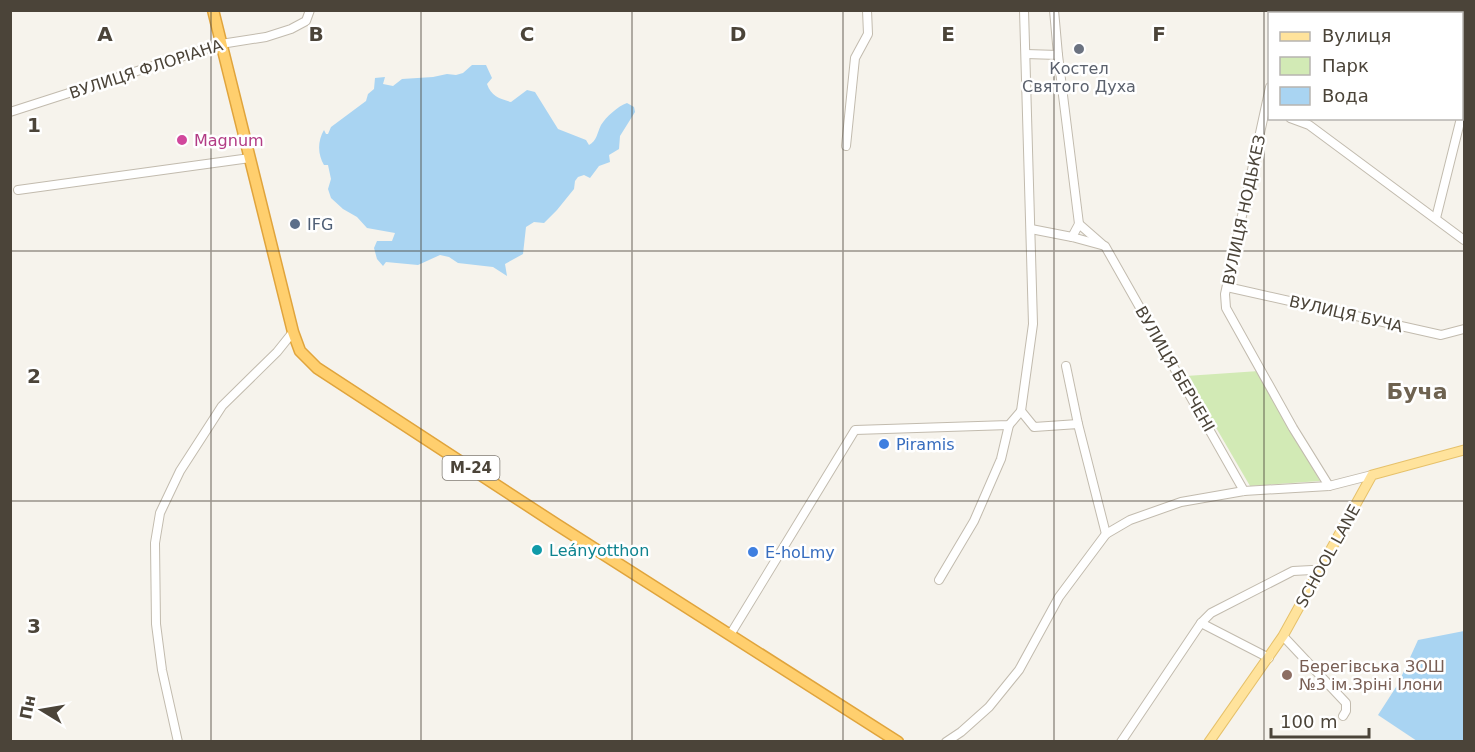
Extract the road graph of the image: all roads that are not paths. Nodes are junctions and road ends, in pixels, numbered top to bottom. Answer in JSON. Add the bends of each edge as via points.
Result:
{"nodes":[{"id":1,"x":213,"y":10,"type":"edge"},
{"id":2,"x":310,"y":10,"type":"edge"},
{"id":3,"x":867,"y":10,"type":"edge"},
{"id":4,"x":1024,"y":10,"type":"edge"},
{"id":5,"x":1054,"y":10,"type":"edge"},
{"id":6,"x":221,"y":44,"type":"junction"},
{"id":7,"x":1026,"y":54,"type":"junction"},
{"id":8,"x":1058,"y":55,"type":"junction"},
{"id":9,"x":1268,"y":111,"type":"edge"},
{"id":10,"x":10,"y":112,"type":"edge"},
{"id":11,"x":1295,"y":120,"type":"edge"},
{"id":12,"x":1460,"y":120,"type":"edge"},
{"id":13,"x":846,"y":146,"type":"dead end"},
{"id":14,"x":250,"y":158,"type":"junction"},
{"id":15,"x":18,"y":190,"type":"dead end"},
{"id":16,"x":1436,"y":218,"type":"junction"},
{"id":17,"x":1080,"y":224,"type":"junction"},
{"id":18,"x":1030,"y":229,"type":"junction"},
{"id":19,"x":1072,"y":237,"type":"junction"},
{"id":20,"x":1464,"y":240,"type":"edge"},
{"id":21,"x":1105,"y":246,"type":"junction"},
{"id":22,"x":1227,"y":287,"type":"junction"},
{"id":23,"x":1464,"y":329,"type":"edge"},
{"id":24,"x":293,"y":332,"type":"junction"},
{"id":25,"x":1066,"y":366,"type":"dead end"},
{"id":26,"x":1021,"y":411,"type":"junction"},
{"id":27,"x":1009,"y":424,"type":"junction"},
{"id":28,"x":1078,"y":424,"type":"junction"},
{"id":29,"x":1464,"y":450,"type":"edge"},
{"id":30,"x":1372,"y":475,"type":"junction"},
{"id":31,"x":1329,"y":486,"type":"junction"},
{"id":32,"x":1244,"y":491,"type":"junction"},
{"id":33,"x":1106,"y":534,"type":"junction"},
{"id":34,"x":1319,"y":573,"type":"junction"},
{"id":35,"x":939,"y":580,"type":"dead end"},
{"id":36,"x":1201,"y":623,"type":"junction"},
{"id":37,"x":730,"y":635,"type":"junction"},
{"id":38,"x":1283,"y":636,"type":"junction"},
{"id":39,"x":1269,"y":658,"type":"junction"},
{"id":40,"x":1342,"y":716,"type":"dead end"},
{"id":41,"x":178,"y":741,"type":"edge"},
{"id":42,"x":898,"y":741,"type":"edge"},
{"id":43,"x":946,"y":741,"type":"edge"},
{"id":44,"x":1121,"y":741,"type":"edge"},
{"id":45,"x":1209,"y":741,"type":"edge"}],
"edges":[{"from":1,"to":6,"type":"highway","number":"М-24"},
{"from":2,"to":6,"type":"street","name":"ВУЛИЦЯ ФЛОРІАНА","via":[[306,21],[291,29]]},
{"from":3,"to":13,"type":"street","via":[[868,34],[855,58]]},
{"from":4,"to":7,"type":"street"},
{"from":5,"to":8,"type":"street"},
{"from":6,"to":10,"type":"street","name":"ВУЛИЦЯ ФЛОРІАНА"},
{"from":6,"to":14,"type":"highway","number":"М-24"},
{"from":7,"to":8,"type":"street"},
{"from":7,"to":18,"type":"street"},
{"from":8,"to":17,"type":"street"},
{"from":9,"to":22,"type":"street","name":"ВУЛИЦЯ НОДЬКЕЗ"},
{"from":11,"to":16,"type":"street","via":[[1309,125]]},
{"from":12,"to":16,"type":"street"},
{"from":14,"to":15,"type":"street"},
{"from":14,"to":24,"type":"highway","number":"М-24"},
{"from":16,"to":20,"type":"street"},
{"from":17,"to":19,"type":"street"},
{"from":17,"to":21,"type":"street","name":"ВУЛИЦЯ БЕРЧЕНІ"},
{"from":18,"to":19,"type":"street"},
{"from":18,"to":26,"type":"street","via":[[1033,324]]},
{"from":19,"to":21,"type":"street"},
{"from":21,"to":32,"type":"street","name":"ВУЛИЦЯ БЕРЧЕНІ"},
{"from":22,"to":23,"type":"street","name":"ВУЛИЦЯ БУЧА","via":[[1441,335]]},
{"from":22,"to":31,"type":"street","name":"ВУЛИЦЯ НОДЬКЕЗ","via":[[1226,308]]},
{"from":24,"to":37,"type":"highway","number":"М-24","via":[[300,351],[317,368]]},
{"from":24,"to":41,"type":"street","via":[[222,406],[160,513],[155,543],[156,624]]},
{"from":25,"to":28,"type":"street"},
{"from":26,"to":27,"type":"street"},
{"from":26,"to":28,"type":"street","via":[[1034,427]]},
{"from":27,"to":35,"type":"street","via":[[1001,459],[974,521]]},
{"from":27,"to":37,"type":"street","via":[[855,430]]},
{"from":28,"to":33,"type":"street"},
{"from":29,"to":30,"type":"main road"},
{"from":30,"to":31,"type":"street"},
{"from":30,"to":34,"type":"main road","name":"SCHOOL LANE"},
{"from":31,"to":32,"type":"street"},
{"from":32,"to":33,"type":"street","via":[[1181,502],[1130,520]]},
{"from":33,"to":43,"type":"street","via":[[1059,597],[1019,670],[989,707]]},
{"from":34,"to":36,"type":"street","via":[[1293,571],[1221,607]]},
{"from":34,"to":38,"type":"main road","name":"SCHOOL LANE"},
{"from":36,"to":39,"type":"street"},
{"from":36,"to":44,"type":"street"},
{"from":37,"to":42,"type":"highway","number":"М-24"},
{"from":38,"to":39,"type":"main road","name":"SCHOOL LANE"},
{"from":38,"to":40,"type":"street","via":[[1346,703]]},
{"from":39,"to":45,"type":"main road","name":"SCHOOL LANE"}]}
